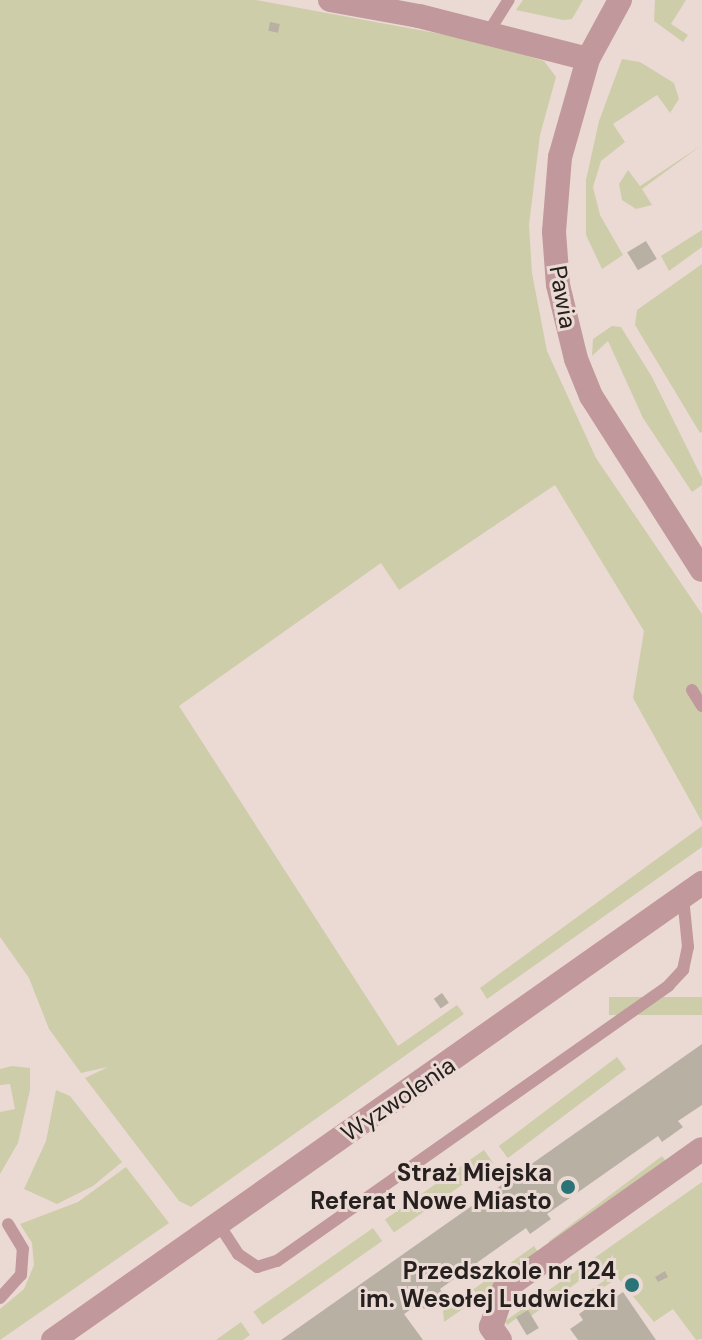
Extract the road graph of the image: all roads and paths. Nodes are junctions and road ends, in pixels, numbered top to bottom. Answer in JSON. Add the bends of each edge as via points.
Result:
{"nodes":[{"id":1,"x":330,"y":0,"type":"edge"},
{"id":2,"x":509,"y":0,"type":"edge"},
{"id":3,"x":620,"y":0,"type":"edge"},
{"id":4,"x":421,"y":8,"type":"edge"},
{"id":5,"x":488,"y":33,"type":"junction"},
{"id":6,"x":588,"y":59,"type":"junction"},
{"id":7,"x":702,"y":570,"type":"edge"},
{"id":8,"x":692,"y":690,"type":"dead end"},
{"id":9,"x":702,"y":706,"type":"edge"},
{"id":10,"x":693,"y":890,"type":"edge"},
{"id":11,"x":702,"y":1149,"type":"edge"},
{"id":12,"x":218,"y":1223,"type":"junction"},
{"id":13,"x":8,"y":1224,"type":"dead end"},
{"id":14,"x":0,"y":1298,"type":"edge"},
{"id":15,"x":53,"y":1340,"type":"edge"},
{"id":16,"x":500,"y":1340,"type":"edge"}],
"edges":[{"from":1,"to":4,"type":"street"},
{"from":2,"to":5,"type":"lane"},
{"from":3,"to":6,"type":"street","name":"Pawia"},
{"from":4,"to":5,"type":"street"},
{"from":5,"to":6,"type":"street"},
{"from":6,"to":7,"type":"street","name":"Pawia","via":[[560,157],[555,201],[562,305],[591,396]]},
{"from":8,"to":9,"type":"lane"},
{"from":10,"to":12,"type":"street","name":"Wyzwolenia"},
{"from":10,"to":12,"type":"lane","via":[[683,970],[669,985],[277,1261],[257,1267],[238,1254]]},
{"from":11,"to":16,"type":"street","via":[[504,1289],[491,1327]]},
{"from":12,"to":15,"type":"street","name":"Wyzwolenia"},
{"from":13,"to":14,"type":"lane","via":[[23,1249],[21,1275]]}]}
